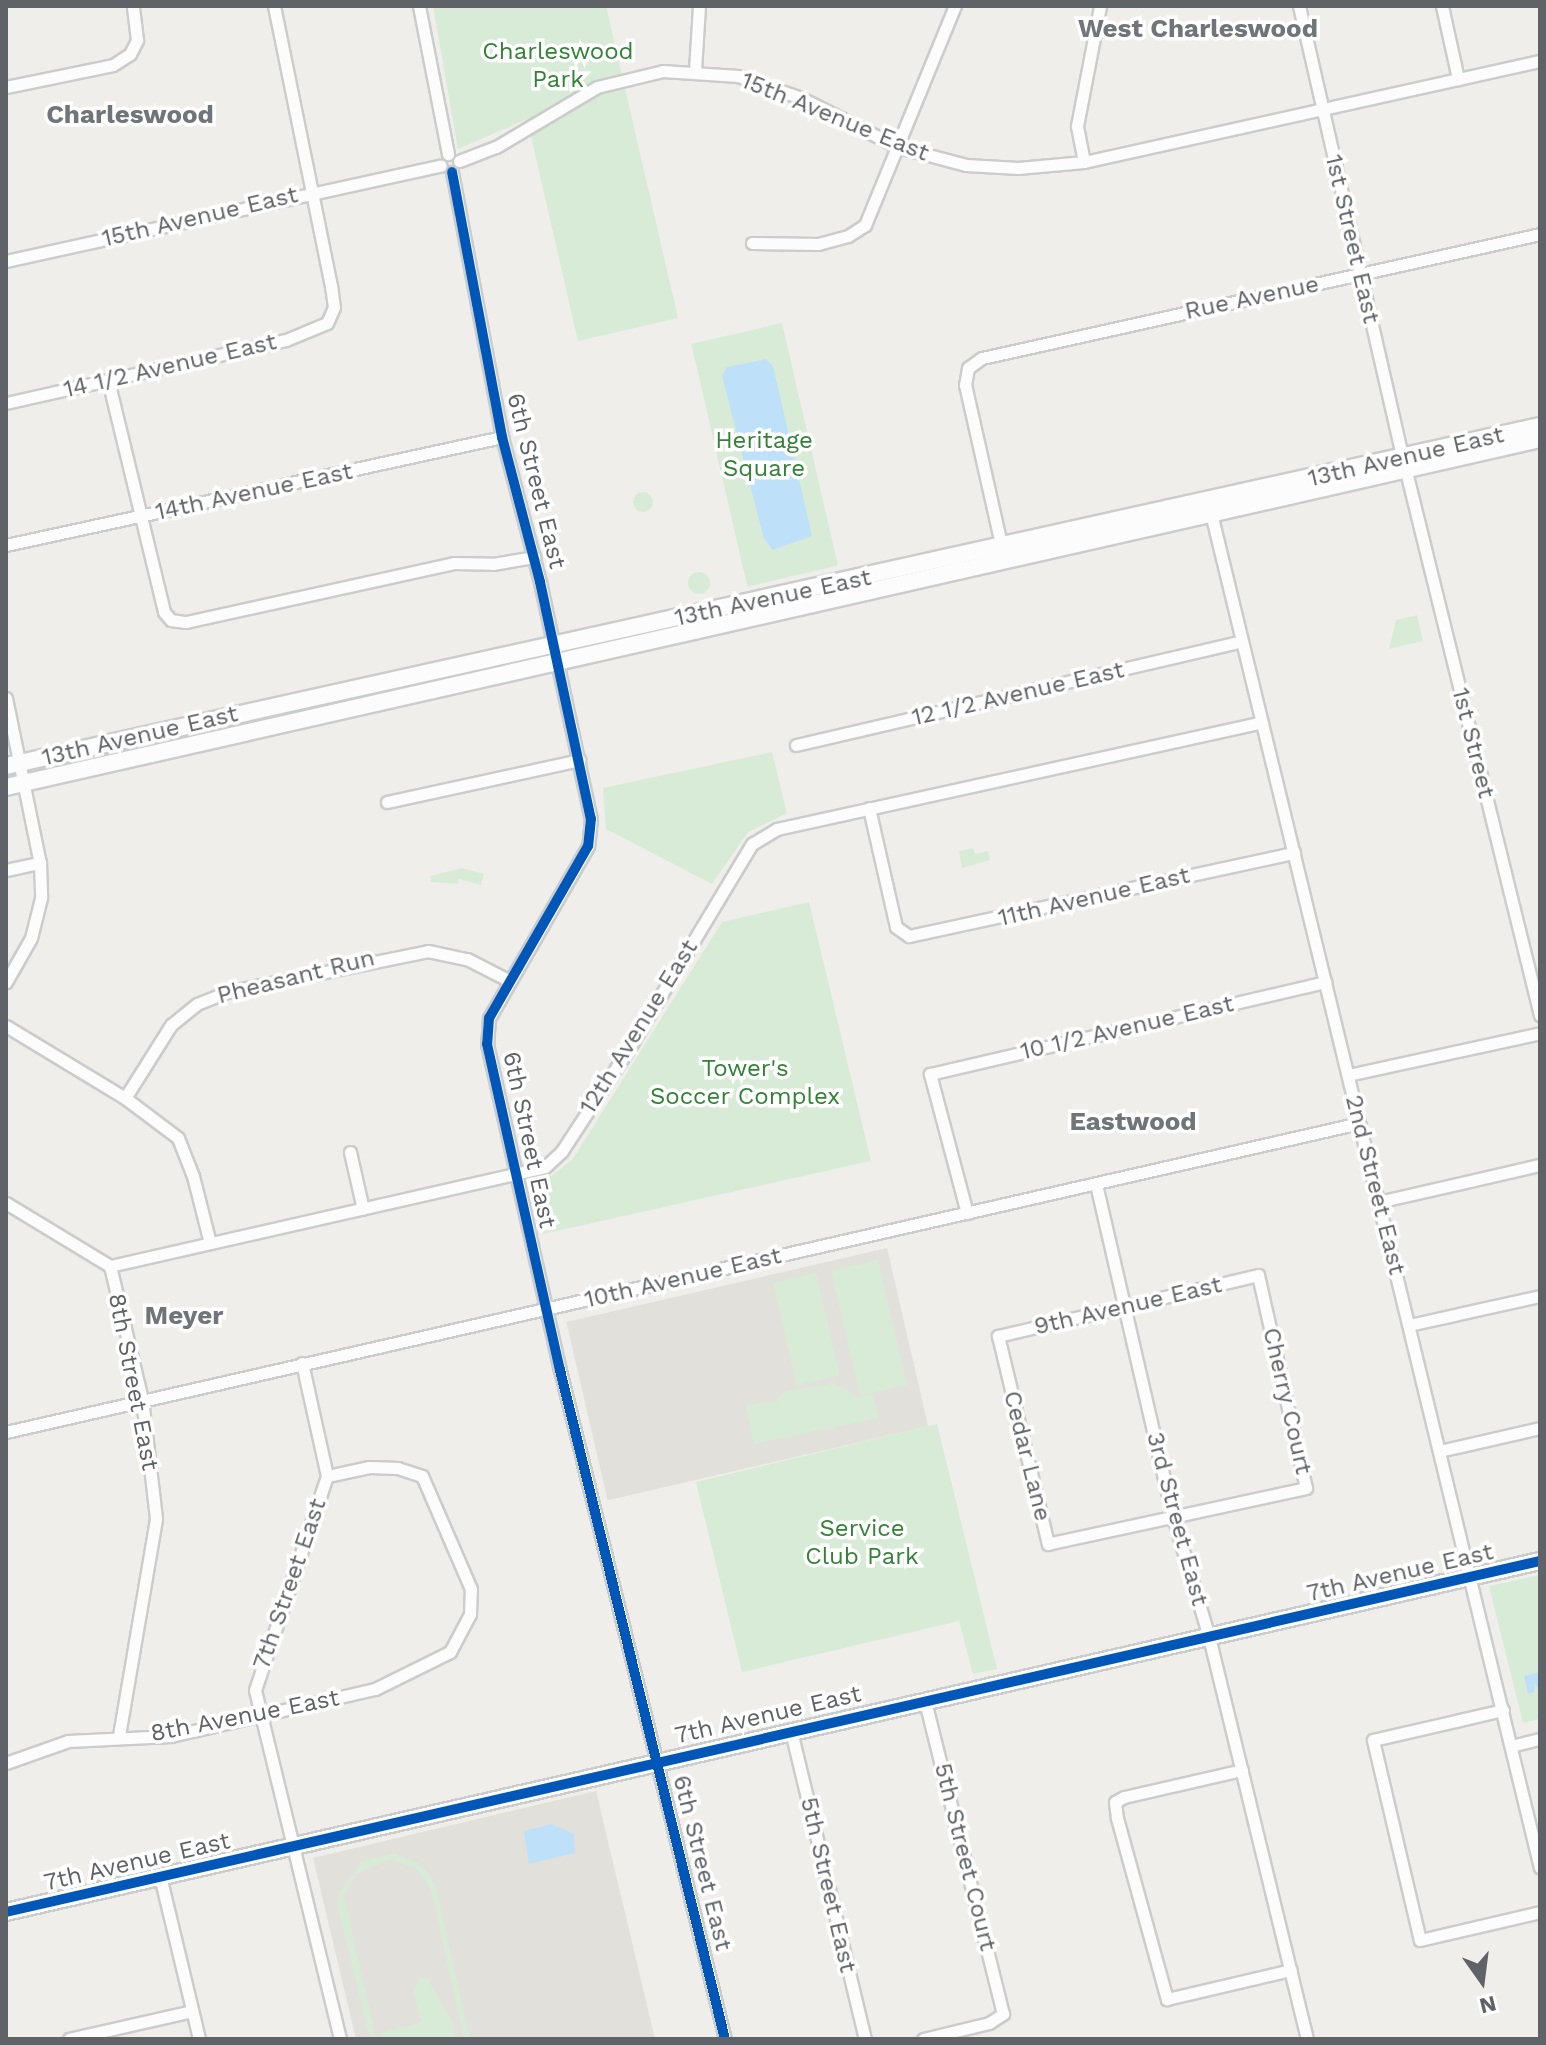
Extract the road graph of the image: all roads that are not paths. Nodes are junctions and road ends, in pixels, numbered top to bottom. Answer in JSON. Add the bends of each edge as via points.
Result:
{"nodes":[{"id":1,"x":133,"y":6,"type":"edge"},
{"id":2,"x":274,"y":6,"type":"edge"},
{"id":3,"x":419,"y":6,"type":"edge"},
{"id":4,"x":699,"y":6,"type":"edge"},
{"id":5,"x":955,"y":6,"type":"edge"},
{"id":6,"x":1100,"y":6,"type":"edge"},
{"id":7,"x":1299,"y":6,"type":"edge"},
{"id":8,"x":1442,"y":6,"type":"edge"},
{"id":9,"x":1540,"y":61,"type":"edge"},
{"id":10,"x":695,"y":70,"type":"junction"},
{"id":11,"x":1458,"y":79,"type":"junction"},
{"id":12,"x":6,"y":87,"type":"edge"},
{"id":13,"x":1321,"y":109,"type":"junction"},
{"id":14,"x":898,"y":147,"type":"junction"},
{"id":15,"x":453,"y":157,"type":"junction"},
{"id":16,"x":1084,"y":162,"type":"junction"},
{"id":17,"x":441,"y":165,"type":"junction"},
{"id":18,"x":452,"y":172,"type":"junction"},
{"id":19,"x":313,"y":192,"type":"junction"},
{"id":20,"x":1540,"y":234,"type":"edge"},
{"id":21,"x":752,"y":243,"type":"dead end"},
{"id":22,"x":6,"y":261,"type":"edge"},
{"id":23,"x":1360,"y":274,"type":"junction"},
{"id":24,"x":108,"y":380,"type":"junction"},
{"id":25,"x":6,"y":403,"type":"edge"},
{"id":26,"x":1540,"y":426,"type":"edge"},
{"id":27,"x":502,"y":437,"type":"junction"},
{"id":28,"x":1540,"y":439,"type":"edge"},
{"id":29,"x":1404,"y":465,"type":"junction"},
{"id":30,"x":1210,"y":508,"type":"junction"},
{"id":31,"x":142,"y":517,"type":"junction"},
{"id":32,"x":6,"y":545,"type":"edge"},
{"id":33,"x":1003,"y":554,"type":"junction"},
{"id":34,"x":534,"y":557,"type":"junction"},
{"id":35,"x":1240,"y":642,"type":"junction"},
{"id":36,"x":555,"y":653,"type":"junction"},
{"id":37,"x":6,"y":698,"type":"edge"},
{"id":38,"x":1259,"y":723,"type":"junction"},
{"id":39,"x":796,"y":745,"type":"dead end"},
{"id":40,"x":579,"y":760,"type":"junction"},
{"id":41,"x":13,"y":764,"type":"edge"},
{"id":42,"x":24,"y":783,"type":"junction"},
{"id":43,"x":6,"y":787,"type":"edge"},
{"id":44,"x":387,"y":802,"type":"dead end"},
{"id":45,"x":869,"y":808,"type":"junction"},
{"id":46,"x":1294,"y":853,"type":"junction"},
{"id":47,"x":40,"y":863,"type":"junction"},
{"id":48,"x":6,"y":870,"type":"edge"},
{"id":49,"x":510,"y":981,"type":"junction"},
{"id":50,"x":6,"y":982,"type":"edge"},
{"id":51,"x":1325,"y":982,"type":"junction"},
{"id":52,"x":1540,"y":1015,"type":"edge"},
{"id":53,"x":6,"y":1026,"type":"edge"},
{"id":54,"x":1540,"y":1033,"type":"edge"},
{"id":55,"x":1348,"y":1075,"type":"junction"},
{"id":56,"x":125,"y":1098,"type":"junction"},
{"id":57,"x":1359,"y":1123,"type":"junction"},
{"id":58,"x":350,"y":1152,"type":"dead end"},
{"id":59,"x":1540,"y":1165,"type":"edge"},
{"id":60,"x":514,"y":1175,"type":"junction"},
{"id":61,"x":1096,"y":1184,"type":"junction"},
{"id":62,"x":1378,"y":1202,"type":"junction"},
{"id":63,"x":6,"y":1203,"type":"edge"},
{"id":64,"x":363,"y":1209,"type":"junction"},
{"id":65,"x":967,"y":1213,"type":"junction"},
{"id":66,"x":210,"y":1243,"type":"junction"},
{"id":67,"x":110,"y":1266,"type":"junction"},
{"id":68,"x":1258,"y":1275,"type":"joint"},
{"id":69,"x":1540,"y":1296,"type":"edge"},
{"id":70,"x":1125,"y":1306,"type":"junction"},
{"id":71,"x":546,"y":1308,"type":"junction"},
{"id":72,"x":1409,"y":1325,"type":"junction"},
{"id":73,"x":998,"y":1336,"type":"joint"},
{"id":74,"x":302,"y":1363,"type":"junction"},
{"id":75,"x":142,"y":1399,"type":"junction"},
{"id":76,"x":1540,"y":1428,"type":"edge"},
{"id":77,"x":6,"y":1432,"type":"edge"},
{"id":78,"x":1439,"y":1451,"type":"junction"},
{"id":79,"x":327,"y":1476,"type":"junction"},
{"id":80,"x":1173,"y":1517,"type":"junction"},
{"id":81,"x":1540,"y":1561,"type":"edge"},
{"id":82,"x":1471,"y":1577,"type":"junction"},
{"id":83,"x":1209,"y":1637,"type":"junction"},
{"id":84,"x":925,"y":1700,"type":"junction"},
{"id":85,"x":1503,"y":1710,"type":"junction"},
{"id":86,"x":260,"y":1716,"type":"junction"},
{"id":87,"x":791,"y":1731,"type":"junction"},
{"id":88,"x":119,"y":1736,"type":"junction"},
{"id":89,"x":1540,"y":1739,"type":"edge"},
{"id":90,"x":1511,"y":1746,"type":"junction"},
{"id":91,"x":656,"y":1761,"type":"junction"},
{"id":92,"x":6,"y":1763,"type":"edge"},
{"id":93,"x":1242,"y":1770,"type":"junction"},
{"id":94,"x":292,"y":1848,"type":"junction"},
{"id":95,"x":1540,"y":1868,"type":"edge"},
{"id":96,"x":160,"y":1876,"type":"junction"},
{"id":97,"x":6,"y":1912,"type":"edge"},
{"id":98,"x":1540,"y":1912,"type":"edge"},
{"id":99,"x":1291,"y":1970,"type":"junction"},
{"id":100,"x":192,"y":2011,"type":"junction"},
{"id":101,"x":69,"y":2039,"type":"edge"},
{"id":102,"x":199,"y":2039,"type":"edge"},
{"id":103,"x":340,"y":2039,"type":"edge"},
{"id":104,"x":725,"y":2039,"type":"edge"},
{"id":105,"x":865,"y":2039,"type":"edge"},
{"id":106,"x":923,"y":2039,"type":"edge"},
{"id":107,"x":1307,"y":2039,"type":"edge"}],
"edges":[{"from":1,"to":12,"type":"street","via":[[137,40],[130,54],[113,65]]},
{"from":2,"to":19,"type":"street"},
{"from":3,"to":15,"type":"street"},
{"from":4,"to":10,"type":"street"},
{"from":5,"to":14,"type":"street"},
{"from":6,"to":16,"type":"street","via":[[1077,126]]},
{"from":7,"to":13,"type":"street","name":"1st Street East"},
{"from":8,"to":11,"type":"street"},
{"from":9,"to":11,"type":"street","name":"15th Avenue East"},
{"from":10,"to":14,"type":"street","name":"15th Avenue East","via":[[776,87]]},
{"from":10,"to":15,"type":"street","name":"15th Avenue East","via":[[633,76],[597,87],[496,147]]},
{"from":11,"to":13,"type":"street","name":"15th Avenue East"},
{"from":13,"to":16,"type":"street","name":"15th Avenue East"},
{"from":13,"to":23,"type":"street","name":"1st Street East"},
{"from":14,"to":16,"type":"street","name":"15th Avenue East","via":[[991,167]]},
{"from":14,"to":21,"type":"street","via":[[865,225],[818,244]]},
{"from":15,"to":17,"type":"street"},
{"from":15,"to":18,"type":"street"},
{"from":17,"to":18,"type":"street"},
{"from":17,"to":19,"type":"street","name":"15th Avenue East"},
{"from":18,"to":27,"type":"street","name":"6th Street East"},
{"from":19,"to":22,"type":"street","name":"15th Avenue East"},
{"from":19,"to":24,"type":"street","name":"14 1/2 Avenue East","via":[[331,286],[329,319],[314,333]]},
{"from":20,"to":23,"type":"street","name":"Rue Avenue"},
{"from":23,"to":29,"type":"street","name":"1st Street East"},
{"from":23,"to":33,"type":"street","name":"Rue Avenue","via":[[982,358],[968,368],[965,385]]},
{"from":24,"to":25,"type":"street","name":"14 1/2 Avenue East"},
{"from":24,"to":31,"type":"street"},
{"from":26,"to":29,"type":"main road","name":"13th Avenue East"},
{"from":27,"to":31,"type":"street","name":"14th Avenue East"},
{"from":27,"to":34,"type":"street","name":"6th Street East"},
{"from":28,"to":29,"type":"main road"},
{"from":29,"to":30,"type":"main road","name":"13th Avenue East"},
{"from":29,"to":52,"type":"street","name":"1st Street"},
{"from":30,"to":33,"type":"main road","name":"13th Avenue East"},
{"from":30,"to":35,"type":"street","name":"2nd Street East"},
{"from":31,"to":32,"type":"street","name":"14th Avenue East"},
{"from":31,"to":34,"type":"street","via":[[164,612],[171,620],[186,622],[454,563]]},
{"from":33,"to":36,"type":"main road","name":"13th Avenue East"},
{"from":34,"to":36,"type":"street","name":"6th Street East"},
{"from":35,"to":38,"type":"street","name":"2nd Street East"},
{"from":35,"to":39,"type":"street","name":"12 1/2 Avenue East"},
{"from":36,"to":40,"type":"street","name":"6th Street East"},
{"from":36,"to":41,"type":"main road","name":"13th Avenue East"},
{"from":36,"to":42,"type":"main road","name":"13th Avenue East"},
{"from":37,"to":41,"type":"street"},
{"from":38,"to":45,"type":"street","name":"12th Avenue East"},
{"from":38,"to":46,"type":"street","name":"2nd Street East"},
{"from":40,"to":44,"type":"street"},
{"from":40,"to":49,"type":"street","name":"6th Street East","via":[[591,819],[588,846]]},
{"from":41,"to":42,"type":"street"},
{"from":42,"to":43,"type":"main road","name":"13th Avenue East"},
{"from":42,"to":47,"type":"street"},
{"from":45,"to":46,"type":"street","name":"11th Avenue East","via":[[896,927],[909,936]]},
{"from":45,"to":60,"type":"street","name":"12th Avenue East","via":[[777,829],[752,844],[562,1151],[545,1167]]},
{"from":46,"to":51,"type":"street","name":"2nd Street East"},
{"from":47,"to":48,"type":"street"},
{"from":47,"to":50,"type":"street","via":[[41,898],[31,938]]},
{"from":49,"to":56,"type":"street","name":"Pheasant Run","via":[[467,959],[428,951],[227,992],[197,1004],[171,1025]]},
{"from":49,"to":60,"type":"street","name":"6th Street East","via":[[489,1018],[487,1044]]},
{"from":51,"to":55,"type":"street","name":"2nd Street East"},
{"from":51,"to":65,"type":"street","name":"10 1/2 Avenue East","via":[[930,1074]]},
{"from":53,"to":56,"type":"street"},
{"from":54,"to":55,"type":"street"},
{"from":55,"to":57,"type":"street","name":"2nd Street East"},
{"from":56,"to":66,"type":"street","via":[[178,1138]]},
{"from":57,"to":61,"type":"street","name":"10th Avenue East"},
{"from":57,"to":62,"type":"street","name":"2nd Street East"},
{"from":58,"to":64,"type":"street"},
{"from":59,"to":62,"type":"street"},
{"from":60,"to":64,"type":"street","name":"12th Avenue East"},
{"from":60,"to":71,"type":"street","name":"6th Street East"},
{"from":61,"to":65,"type":"street","name":"10th Avenue East"},
{"from":61,"to":70,"type":"street","name":"3rd Street East"},
{"from":62,"to":72,"type":"street","name":"2nd Street East"},
{"from":63,"to":67,"type":"street"},
{"from":64,"to":66,"type":"street","name":"12th Avenue East"},
{"from":65,"to":71,"type":"street","name":"10th Avenue East"},
{"from":66,"to":67,"type":"street","name":"12th Avenue East"},
{"from":67,"to":75,"type":"street","name":"8th Street East"},
{"from":68,"to":70,"type":"street","name":"9th Avenue East"},
{"from":68,"to":80,"type":"street","name":"Cherry Court","via":[[1306,1488]]},
{"from":69,"to":72,"type":"street"},
{"from":70,"to":73,"type":"street","name":"9th Avenue East"},
{"from":70,"to":80,"type":"street","name":"3rd Street East"},
{"from":71,"to":74,"type":"street","name":"10th Avenue East"},
{"from":71,"to":91,"type":"street","name":"6th Street East"},
{"from":72,"to":78,"type":"street","name":"2nd Street East"},
{"from":73,"to":80,"type":"street","name":"Cedar Lane","via":[[1048,1544]]},
{"from":74,"to":75,"type":"street","name":"10th Avenue East"},
{"from":74,"to":79,"type":"street","name":"7th Street East"},
{"from":75,"to":77,"type":"street","name":"10th Avenue East"},
{"from":75,"to":88,"type":"street","name":"8th Street East","via":[[156,1519]]},
{"from":76,"to":78,"type":"street"},
{"from":78,"to":82,"type":"street","name":"2nd Street East"},
{"from":79,"to":86,"type":"street","name":"7th Street East","via":[[257,1674]]},
{"from":79,"to":86,"type":"street","name":"8th Avenue East","via":[[369,1467],[422,1476],[436,1498],[471,1589],[464,1627],[450,1652],[418,1672],[375,1689]]},
{"from":80,"to":83,"type":"street","name":"3rd Street East"},
{"from":81,"to":82,"type":"main road","name":"7th Avenue East"},
{"from":82,"to":83,"type":"main road","name":"7th Avenue East"},
{"from":82,"to":85,"type":"street","name":"2nd Street East"},
{"from":83,"to":84,"type":"main road","name":"7th Avenue East"},
{"from":83,"to":93,"type":"street","name":"3rd Street East"},
{"from":84,"to":87,"type":"main road","name":"7th Avenue East"},
{"from":84,"to":106,"type":"street","name":"5th Street Court","via":[[1003,2014],[989,2023]]},
{"from":85,"to":90,"type":"street","name":"2nd Street East"},
{"from":85,"to":98,"type":"street","via":[[1373,1740],[1420,1940]]},
{"from":86,"to":88,"type":"street","name":"8th Avenue East","via":[[171,1736]]},
{"from":86,"to":94,"type":"street","name":"7th Street East"},
{"from":87,"to":91,"type":"main road","name":"7th Avenue East"},
{"from":87,"to":105,"type":"street","name":"5th Street East"},
{"from":88,"to":92,"type":"street","name":"8th Avenue East","via":[[68,1741]]},
{"from":89,"to":90,"type":"street"},
{"from":90,"to":95,"type":"street","name":"2nd Street East"},
{"from":91,"to":94,"type":"main road","name":"7th Avenue East"},
{"from":91,"to":104,"type":"street","name":"6th Street East"},
{"from":93,"to":99,"type":"street","name":"3rd Street East"},
{"from":93,"to":99,"type":"street","via":[[1124,1797],[1115,1802],[1117,1818],[1167,1999]]},
{"from":94,"to":96,"type":"main road","name":"7th Avenue East"},
{"from":94,"to":103,"type":"street","name":"7th Street East"},
{"from":96,"to":97,"type":"main road","name":"7th Avenue East"},
{"from":96,"to":100,"type":"street"},
{"from":99,"to":107,"type":"street","name":"3rd Street East"},
{"from":100,"to":101,"type":"street"},
{"from":100,"to":102,"type":"street"}]}
